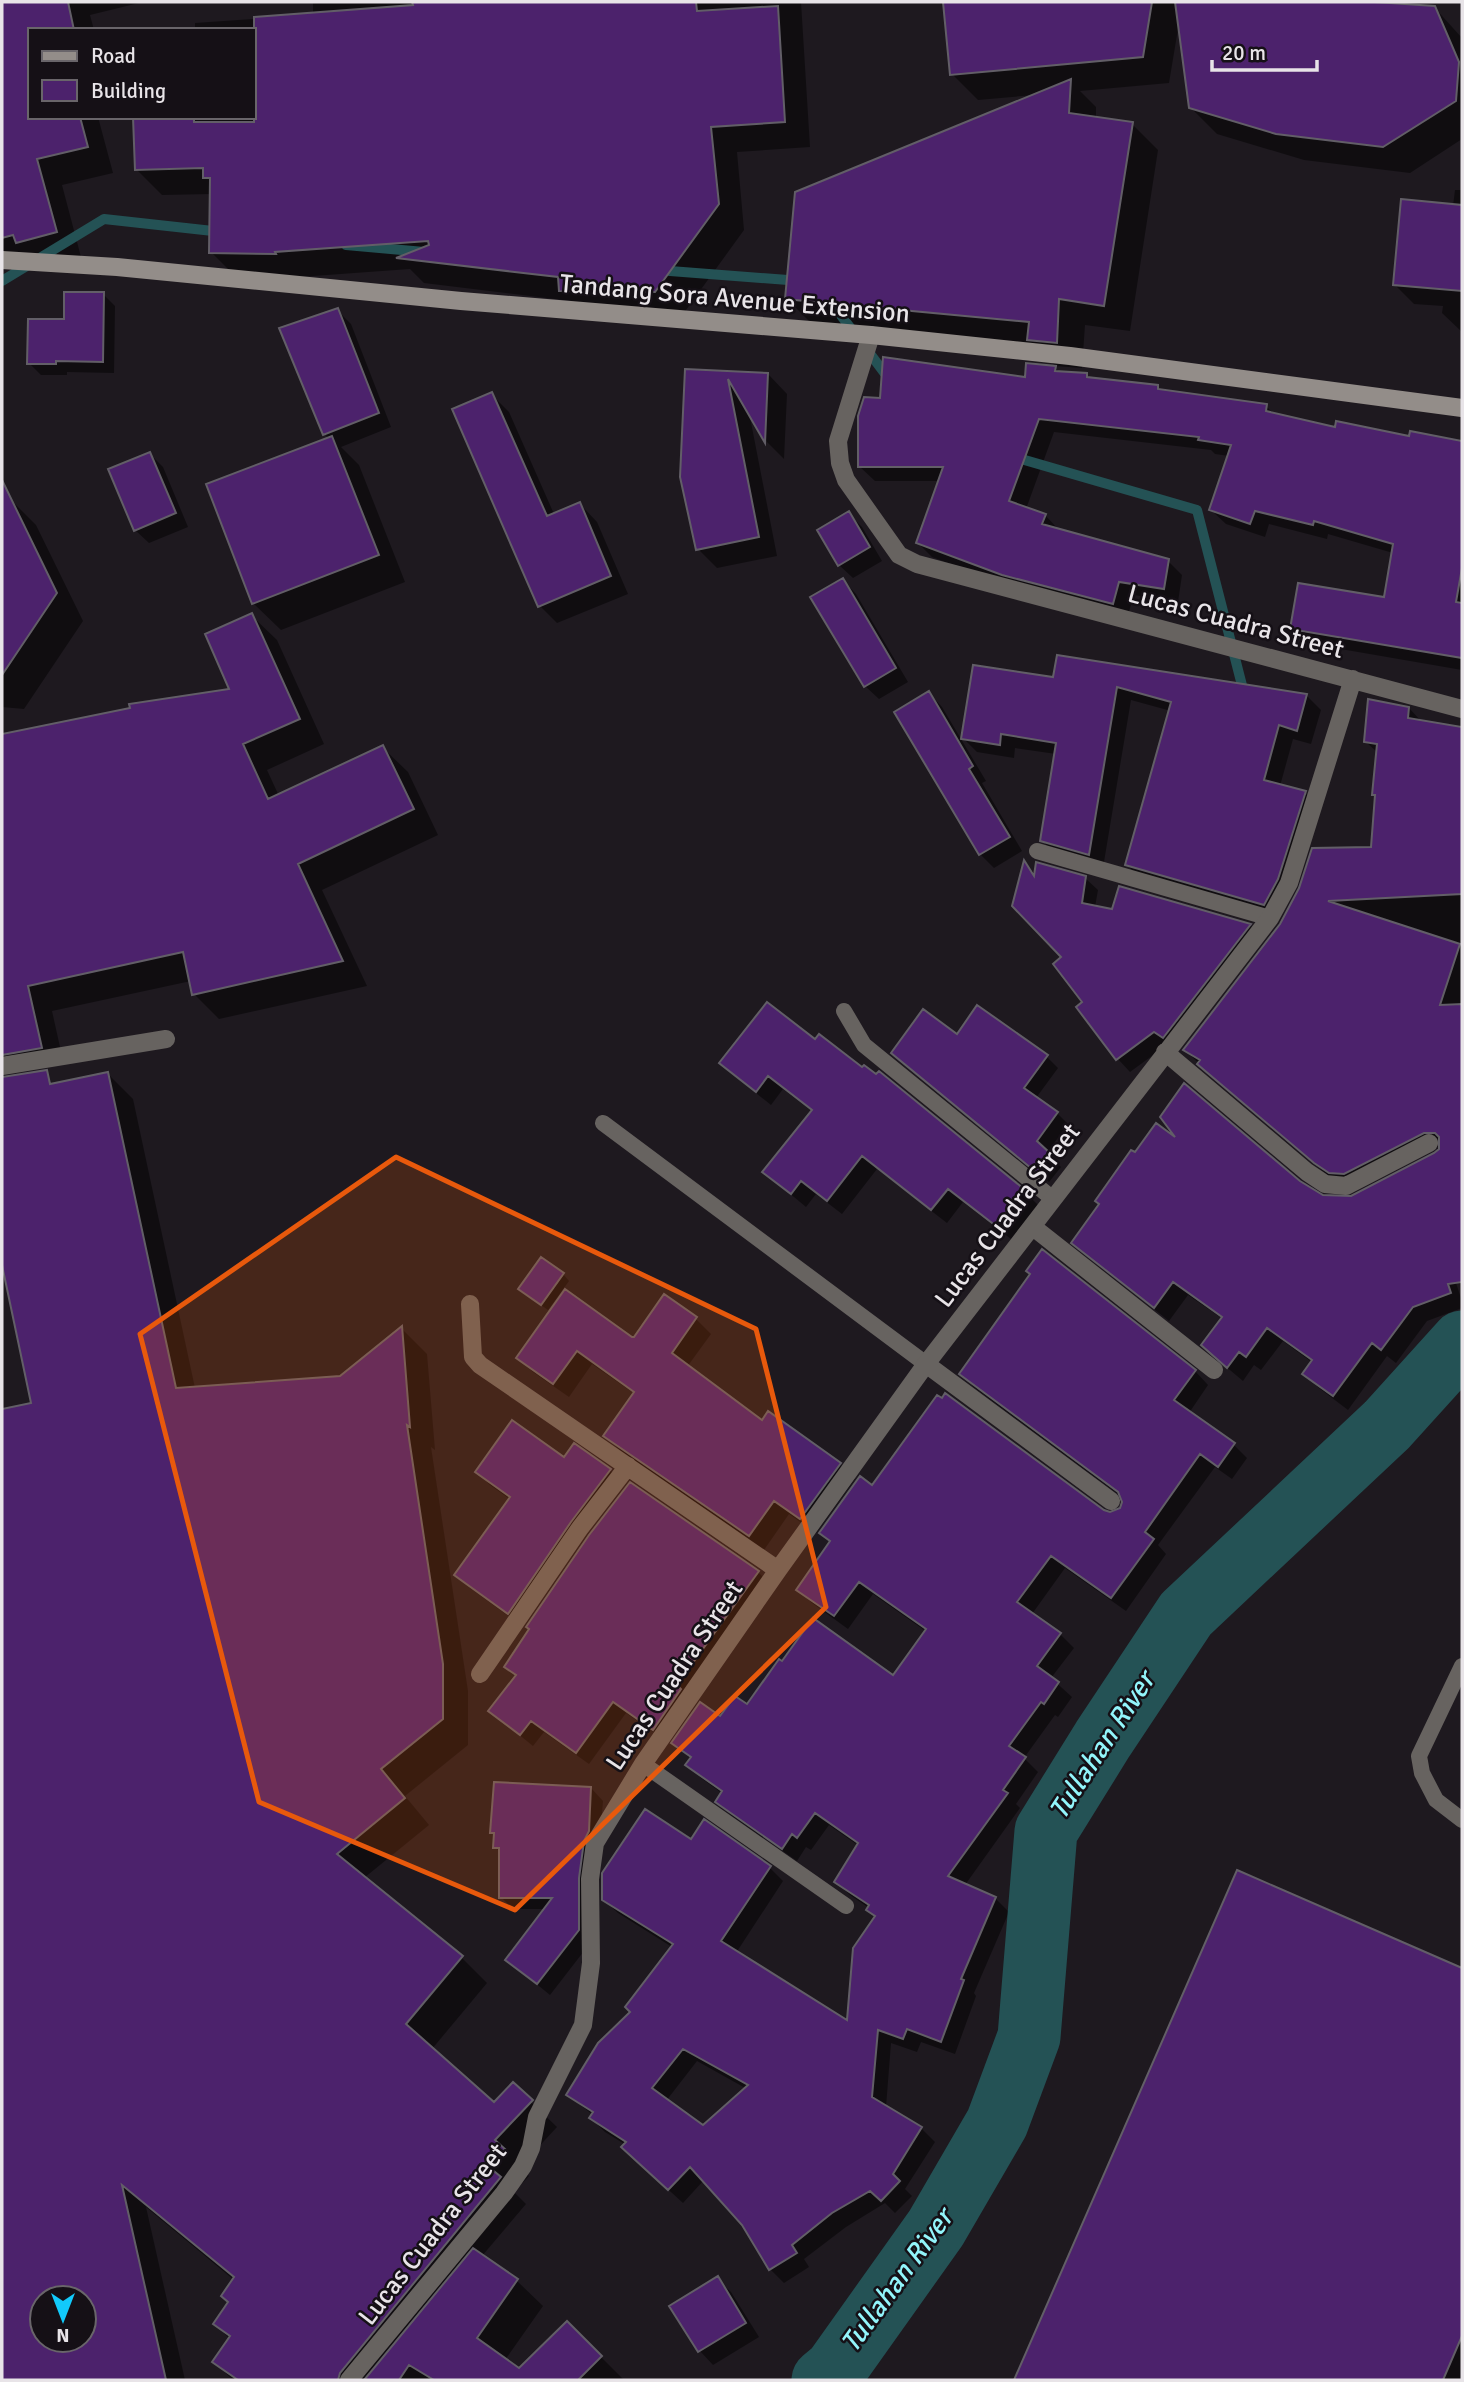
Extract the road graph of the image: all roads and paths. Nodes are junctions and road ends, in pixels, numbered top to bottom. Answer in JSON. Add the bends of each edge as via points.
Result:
{"nodes":[{"id":1,"x":2,"y":260,"type":"edge"},
{"id":2,"x":871,"y":335,"type":"junction"},
{"id":3,"x":1462,"y":408,"type":"edge"},
{"id":4,"x":1353,"y":679,"type":"junction"},
{"id":5,"x":1462,"y":709,"type":"edge"},
{"id":6,"x":1037,"y":851,"type":"dead end"},
{"id":7,"x":1270,"y":918,"type":"junction"},
{"id":8,"x":844,"y":1011,"type":"dead end"},
{"id":9,"x":166,"y":1039,"type":"dead end"},
{"id":10,"x":1165,"y":1052,"type":"junction"},
{"id":11,"x":2,"y":1066,"type":"edge"},
{"id":12,"x":603,"y":1123,"type":"dead end"},
{"id":13,"x":1429,"y":1143,"type":"dead end"},
{"id":14,"x":1053,"y":1199,"type":"junction"},
{"id":15,"x":1033,"y":1227,"type":"junction"},
{"id":16,"x":470,"y":1304,"type":"dead end"},
{"id":17,"x":926,"y":1364,"type":"junction"},
{"id":18,"x":1214,"y":1370,"type":"dead end"},
{"id":19,"x":628,"y":1465,"type":"junction"},
{"id":20,"x":1111,"y":1501,"type":"dead end"},
{"id":21,"x":778,"y":1570,"type":"junction"},
{"id":22,"x":1462,"y":1667,"type":"edge"},
{"id":23,"x":480,"y":1674,"type":"dead end"},
{"id":24,"x":643,"y":1764,"type":"junction"},
{"id":25,"x":1462,"y":1820,"type":"edge"},
{"id":26,"x":846,"y":1906,"type":"dead end"},
{"id":27,"x":349,"y":2380,"type":"edge"}],
"edges":[{"from":1,"to":2,"type":"main road","name":"Tandang Sora Avenue Extension"},
{"from":2,"to":3,"type":"main road","name":"Tandang Sora Avenue Extension","via":[[1070,356]]},
{"from":2,"to":4,"type":"street","name":"Lucas Cuadra Street","via":[[838,441],[840,463],[846,480],[899,555],[917,564]]},
{"from":4,"to":5,"type":"street"},
{"from":4,"to":7,"type":"street","name":"Lucas Cuadra Street","via":[[1289,883]]},
{"from":6,"to":7,"type":"lane"},
{"from":7,"to":10,"type":"street","name":"Lucas Cuadra Street"},
{"from":8,"to":14,"type":"lane","via":[[864,1045]]},
{"from":9,"to":11,"type":"street"},
{"from":10,"to":13,"type":"street","via":[[1325,1184],[1346,1186]]},
{"from":10,"to":14,"type":"street","name":"Lucas Cuadra Street"},
{"from":12,"to":17,"type":"lane"},
{"from":14,"to":15,"type":"street","name":"Lucas Cuadra Street"},
{"from":15,"to":17,"type":"street","name":"Lucas Cuadra Street"},
{"from":15,"to":18,"type":"street"},
{"from":16,"to":19,"type":"street","via":[[473,1357],[480,1365]]},
{"from":17,"to":20,"type":"street"},
{"from":17,"to":21,"type":"street","name":"Lucas Cuadra Street"},
{"from":19,"to":21,"type":"street"},
{"from":19,"to":23,"type":"street"},
{"from":21,"to":24,"type":"street","name":"Lucas Cuadra Street"},
{"from":22,"to":25,"type":"lane","via":[[1419,1756],[1436,1800]]},
{"from":24,"to":26,"type":"lane"},
{"from":24,"to":27,"type":"street","name":"Lucas Cuadra Street","via":[[595,1843],[590,1879],[591,1963],[583,2025],[537,2117],[523,2166]]}]}
